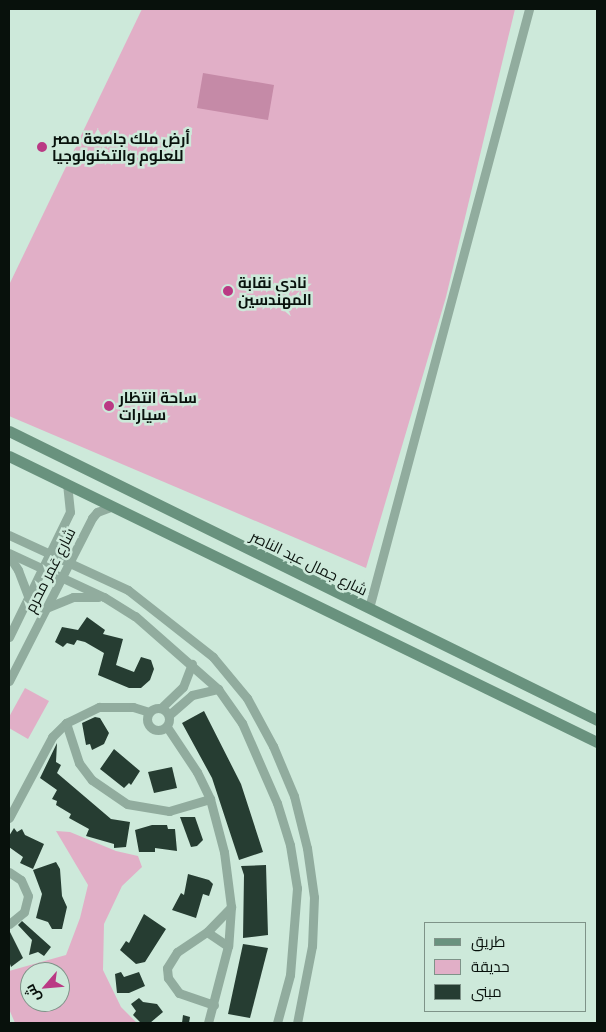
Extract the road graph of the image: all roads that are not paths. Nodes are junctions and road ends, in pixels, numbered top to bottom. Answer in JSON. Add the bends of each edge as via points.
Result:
{"nodes":[{"id":1,"x":529,"y":9,"type":"edge"},
{"id":2,"x":9,"y":431,"type":"edge"},
{"id":3,"x":9,"y":456,"type":"edge"},
{"id":4,"x":67,"y":485,"type":"junction"},
{"id":5,"x":111,"y":507,"type":"junction"},
{"id":6,"x":9,"y":534,"type":"edge"},
{"id":7,"x":9,"y":553,"type":"edge"},
{"id":8,"x":50,"y":554,"type":"junction"},
{"id":9,"x":9,"y":556,"type":"edge"},
{"id":10,"x":264,"y":558,"type":"junction"},
{"id":11,"x":69,"y":562,"type":"junction"},
{"id":12,"x":43,"y":569,"type":"junction"},
{"id":13,"x":258,"y":577,"type":"junction"},
{"id":14,"x":62,"y":578,"type":"junction"},
{"id":15,"x":104,"y":597,"type":"junction"},
{"id":16,"x":29,"y":599,"type":"junction"},
{"id":17,"x":46,"y":608,"type":"junction"},
{"id":18,"x":369,"y":608,"type":"junction"},
{"id":19,"x":9,"y":637,"type":"edge"},
{"id":20,"x":192,"y":664,"type":"junction"},
{"id":21,"x":9,"y":681,"type":"edge"},
{"id":22,"x":218,"y":689,"type":"junction"},
{"id":23,"x":161,"y":708,"type":"junction"},
{"id":24,"x":149,"y":712,"type":"junction"},
{"id":25,"x":169,"y":715,"type":"junction"},
{"id":26,"x":597,"y":720,"type":"edge"},
{"id":27,"x":66,"y":722,"type":"junction"},
{"id":28,"x":167,"y":726,"type":"junction"},
{"id":29,"x":597,"y":742,"type":"edge"},
{"id":30,"x":210,"y":799,"type":"junction"},
{"id":31,"x":9,"y":818,"type":"edge"},
{"id":32,"x":9,"y":872,"type":"edge"},
{"id":33,"x":230,"y":907,"type":"junction"},
{"id":34,"x":9,"y":924,"type":"edge"},
{"id":35,"x":207,"y":932,"type":"junction"},
{"id":36,"x":228,"y":946,"type":"junction"},
{"id":37,"x":214,"y":1006,"type":"junction"},
{"id":38,"x":208,"y":1023,"type":"edge"},
{"id":39,"x":277,"y":1023,"type":"edge"},
{"id":40,"x":297,"y":1023,"type":"edge"}],
"edges":[{"from":1,"to":18,"type":"street"},
{"from":2,"to":10,"type":"main road","name":"شارع جمال عبد الناصر"},
{"from":3,"to":4,"type":"main road"},
{"from":4,"to":5,"type":"main road"},
{"from":4,"to":8,"type":"street","name":"شارع عَمر محرم","via":[[70,512]]},
{"from":5,"to":11,"type":"street","name":"شارع عَمر محرم","via":[[97,512],[92,518]]},
{"from":5,"to":13,"type":"main road"},
{"from":6,"to":8,"type":"street"},
{"from":7,"to":12,"type":"street"},
{"from":8,"to":11,"type":"street"},
{"from":8,"to":12,"type":"street","name":"شارع عَمر محرم"},
{"from":9,"to":16,"type":"street"},
{"from":10,"to":13,"type":"main road","via":[[264,570]]},
{"from":10,"to":18,"type":"main road","name":"شارع جمال عبد الناصر"},
{"from":11,"to":14,"type":"street","name":"شارع عَمر محرم"},
{"from":11,"to":40,"type":"street","via":[[128,590],[213,657],[247,698],[273,746],[294,796],[307,848],[314,897],[312,946]]},
{"from":12,"to":14,"type":"street"},
{"from":12,"to":16,"type":"street","name":"شارع عَمر محرم"},
{"from":13,"to":29,"type":"main road"},
{"from":14,"to":15,"type":"street"},
{"from":14,"to":17,"type":"street","name":"شارع عَمر محرم"},
{"from":15,"to":17,"type":"street","via":[[73,597]]},
{"from":15,"to":20,"type":"street","via":[[135,616]]},
{"from":16,"to":19,"type":"street","name":"شارع عَمر محرم"},
{"from":17,"to":21,"type":"street","name":"شارع عَمر محرم"},
{"from":18,"to":26,"type":"main road","name":"شارع جمال عبد الناصر"},
{"from":20,"to":22,"type":"street"},
{"from":20,"to":23,"type":"street","via":[[182,688]]},
{"from":22,"to":25,"type":"street","via":[[192,694]]},
{"from":22,"to":39,"type":"street","via":[[242,723],[262,762],[290,845],[297,888],[296,932],[290,975]]},
{"from":23,"to":24,"type":"street"},
{"from":23,"to":25,"type":"street"},
{"from":24,"to":27,"type":"street","via":[[133,706],[99,707]]},
{"from":24,"to":28,"type":"street","via":[[147,720],[151,728],[159,731]]},
{"from":25,"to":28,"type":"street"},
{"from":27,"to":30,"type":"street","via":[[79,763],[92,780],[121,801],[148,810],[169,810]]},
{"from":27,"to":31,"type":"street","via":[[52,737]]},
{"from":28,"to":30,"type":"street","via":[[198,772]]},
{"from":30,"to":33,"type":"street","via":[[224,852]]},
{"from":32,"to":34,"type":"street","via":[[21,880],[28,896],[24,912]]},
{"from":33,"to":35,"type":"street"},
{"from":33,"to":36,"type":"street"},
{"from":35,"to":36,"type":"street"},
{"from":35,"to":37,"type":"street","via":[[170,959],[168,978],[179,993]]},
{"from":36,"to":37,"type":"street"},
{"from":37,"to":38,"type":"street"}]}
